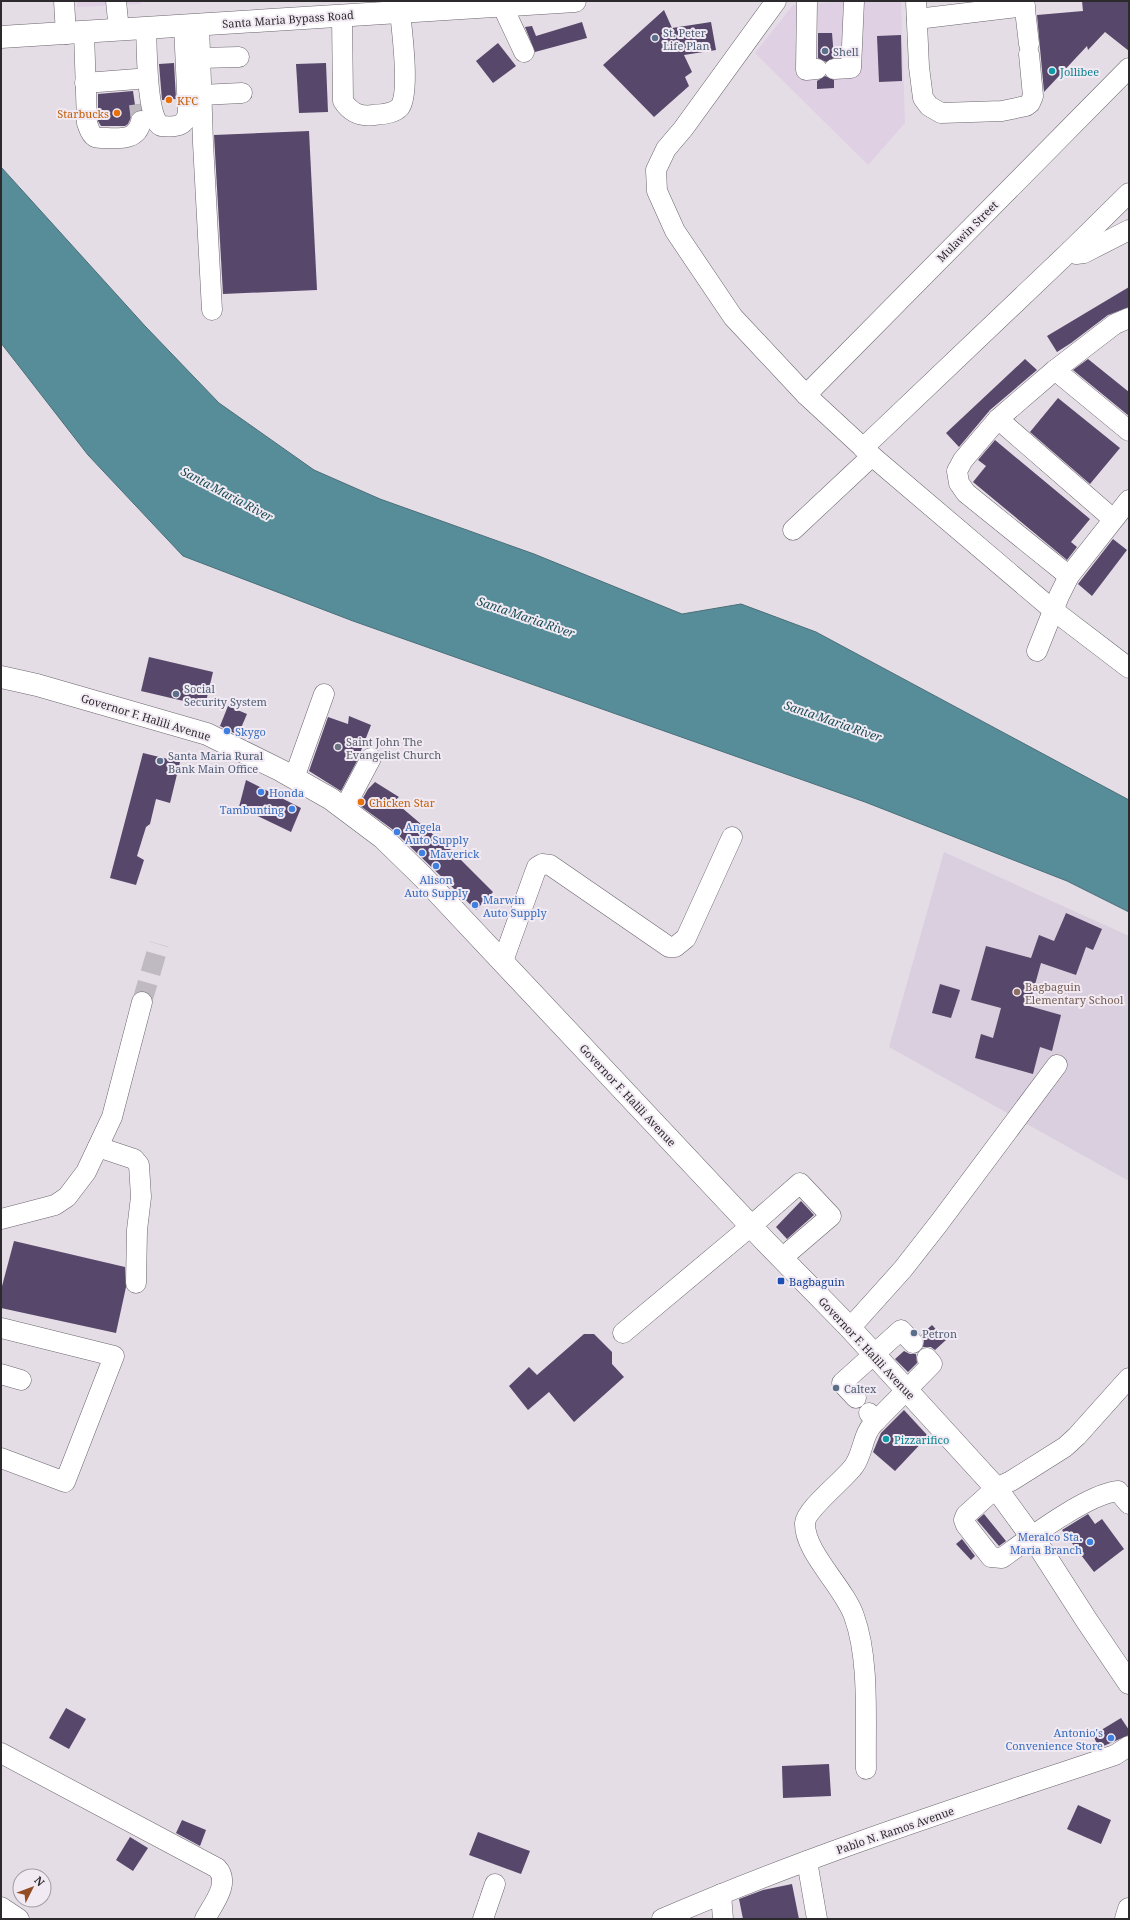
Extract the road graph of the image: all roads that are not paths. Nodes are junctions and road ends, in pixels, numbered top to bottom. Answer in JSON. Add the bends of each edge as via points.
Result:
{"nodes":[{"id":1,"x":64,"y":1,"type":"edge"},
{"id":2,"x":116,"y":1,"type":"edge"},
{"id":3,"x":575,"y":1,"type":"edge"},
{"id":4,"x":776,"y":1,"type":"edge"},
{"id":5,"x":807,"y":1,"type":"edge"},
{"id":6,"x":854,"y":1,"type":"edge"},
{"id":7,"x":515,"y":4,"type":"edge"},
{"id":8,"x":1024,"y":4,"type":"edge"},
{"id":9,"x":917,"y":10,"type":"edge"},
{"id":10,"x":400,"y":12,"type":"junction"},
{"id":11,"x":342,"y":15,"type":"junction"},
{"id":12,"x":192,"y":25,"type":"junction"},
{"id":13,"x":133,"y":29,"type":"junction"},
{"id":14,"x":75,"y":33,"type":"junction"},
{"id":15,"x":1,"y":37,"type":"edge"},
{"id":16,"x":524,"y":52,"type":"dead end"},
{"id":17,"x":239,"y":57,"type":"dead end"},
{"id":18,"x":200,"y":58,"type":"junction"},
{"id":19,"x":1129,"y":68,"type":"edge"},
{"id":20,"x":138,"y":79,"type":"junction"},
{"id":21,"x":85,"y":83,"type":"junction"},
{"id":22,"x":242,"y":93,"type":"dead end"},
{"id":23,"x":201,"y":95,"type":"junction"},
{"id":24,"x":1129,"y":193,"type":"edge"},
{"id":25,"x":1129,"y":230,"type":"edge"},
{"id":26,"x":1070,"y":251,"type":"junction"},
{"id":27,"x":212,"y":310,"type":"dead end"},
{"id":28,"x":1124,"y":326,"type":"edge"},
{"id":29,"x":1055,"y":370,"type":"junction"},
{"id":30,"x":806,"y":394,"type":"junction"},
{"id":31,"x":998,"y":419,"type":"junction"},
{"id":32,"x":1129,"y":431,"type":"edge"},
{"id":33,"x":868,"y":452,"type":"junction"},
{"id":34,"x":1129,"y":500,"type":"edge"},
{"id":35,"x":1113,"y":519,"type":"junction"},
{"id":36,"x":793,"y":530,"type":"dead end"},
{"id":37,"x":1069,"y":576,"type":"junction"},
{"id":38,"x":1053,"y":610,"type":"junction"},
{"id":39,"x":1037,"y":651,"type":"dead end"},
{"id":40,"x":1129,"y":668,"type":"edge"},
{"id":41,"x":1,"y":677,"type":"edge"},
{"id":42,"x":324,"y":694,"type":"dead end"},
{"id":43,"x":371,"y":758,"type":"dead end"},
{"id":44,"x":294,"y":778,"type":"junction"},
{"id":45,"x":344,"y":809,"type":"junction"},
{"id":46,"x":732,"y":837,"type":"dead end"},
{"id":47,"x":502,"y":961,"type":"junction"},
{"id":48,"x":142,"y":1002,"type":"tunnel mouth"},
{"id":49,"x":1057,"y":1065,"type":"dead end"},
{"id":50,"x":98,"y":1147,"type":"junction"},
{"id":51,"x":1,"y":1219,"type":"edge"},
{"id":52,"x":751,"y":1226,"type":"junction"},
{"id":53,"x":782,"y":1258,"type":"junction"},
{"id":54,"x":136,"y":1283,"type":"dead end"},
{"id":55,"x":1,"y":1328,"type":"edge"},
{"id":56,"x":850,"y":1328,"type":"junction"},
{"id":57,"x":623,"y":1333,"type":"dead end"},
{"id":58,"x":913,"y":1343,"type":"dead end"},
{"id":59,"x":874,"y":1355,"type":"junction"},
{"id":60,"x":927,"y":1358,"type":"dead end"},
{"id":61,"x":1,"y":1374,"type":"edge"},
{"id":62,"x":1129,"y":1378,"type":"edge"},
{"id":63,"x":21,"y":1380,"type":"dead end"},
{"id":64,"x":907,"y":1390,"type":"junction"},
{"id":65,"x":856,"y":1398,"type":"dead end"},
{"id":66,"x":1,"y":1458,"type":"edge"},
{"id":67,"x":996,"y":1488,"type":"junction"},
{"id":68,"x":1129,"y":1504,"type":"edge"},
{"id":69,"x":1032,"y":1536,"type":"junction"},
{"id":70,"x":1129,"y":1683,"type":"edge"},
{"id":71,"x":1129,"y":1746,"type":"edge"},
{"id":72,"x":1,"y":1753,"type":"edge"},
{"id":73,"x":866,"y":1769,"type":"dead end"},
{"id":74,"x":807,"y":1861,"type":"junction"},
{"id":75,"x":495,"y":1884,"type":"dead end"},
{"id":76,"x":721,"y":1894,"type":"junction"},
{"id":77,"x":1,"y":1906,"type":"edge"},
{"id":78,"x":1129,"y":1910,"type":"edge"},
{"id":79,"x":19,"y":1919,"type":"edge"},
{"id":80,"x":205,"y":1919,"type":"edge"},
{"id":81,"x":483,"y":1919,"type":"edge"},
{"id":82,"x":662,"y":1919,"type":"edge"},
{"id":83,"x":723,"y":1919,"type":"edge"},
{"id":84,"x":817,"y":1919,"type":"edge"},
{"id":85,"x":1126,"y":1919,"type":"edge"}],
"edges":[{"from":1,"to":14,"type":"street"},
{"from":2,"to":13,"type":"street"},
{"from":3,"to":7,"type":"main road","name":"Santa Maria Bypass Road"},
{"from":4,"to":30,"type":"street","via":[[666,148],[656,170],[657,191],[675,231],[733,317]]},
{"from":5,"to":6,"type":"street","via":[[806,70],[851,68]]},
{"from":7,"to":10,"type":"main road","name":"Santa Maria Bypass Road"},
{"from":7,"to":16,"type":"street"},
{"from":8,"to":9,"type":"street"},
{"from":8,"to":9,"type":"street","via":[[1033,96],[1026,106],[1002,111],[940,113],[929,106],[923,98],[919,67]]},
{"from":10,"to":11,"type":"main road","name":"Santa Maria Bypass Road"},
{"from":10,"to":11,"type":"street","via":[[404,97],[400,107],[391,113],[369,116],[359,116],[349,110],[343,102]]},
{"from":11,"to":12,"type":"main road","name":"Santa Maria Bypass Road"},
{"from":12,"to":13,"type":"main road","name":"Santa Maria Bypass Road"},
{"from":12,"to":13,"type":"street","via":[[188,113],[184,122],[170,127],[158,125],[154,120]]},
{"from":12,"to":18,"type":"street"},
{"from":13,"to":14,"type":"main road","name":"Santa Maria Bypass Road"},
{"from":13,"to":20,"type":"street"},
{"from":14,"to":15,"type":"main road","name":"Santa Maria Bypass Road"},
{"from":14,"to":21,"type":"street"},
{"from":17,"to":18,"type":"street"},
{"from":18,"to":23,"type":"street"},
{"from":19,"to":30,"type":"street","name":"Mulawin Street"},
{"from":20,"to":21,"type":"street"},
{"from":20,"to":21,"type":"street","via":[[140,128],[129,138],[95,137],[90,133]]},
{"from":22,"to":23,"type":"street"},
{"from":23,"to":27,"type":"street"},
{"from":24,"to":26,"type":"street"},
{"from":25,"to":26,"type":"street","via":[[1084,253],[1076,254]]},
{"from":26,"to":33,"type":"street"},
{"from":28,"to":29,"type":"street"},
{"from":29,"to":31,"type":"street"},
{"from":29,"to":32,"type":"street"},
{"from":30,"to":33,"type":"street"},
{"from":31,"to":35,"type":"street"},
{"from":31,"to":37,"type":"street","via":[[963,460],[957,471],[959,483],[966,493]]},
{"from":33,"to":36,"type":"street"},
{"from":33,"to":38,"type":"street"},
{"from":34,"to":35,"type":"street"},
{"from":35,"to":37,"type":"street"},
{"from":37,"to":38,"type":"street"},
{"from":38,"to":39,"type":"street"},
{"from":38,"to":40,"type":"street"},
{"from":41,"to":44,"type":"main road","name":"Governor F. Halili Avenue","via":[[207,734]]},
{"from":42,"to":44,"type":"street"},
{"from":43,"to":45,"type":"street"},
{"from":44,"to":45,"type":"main road","name":"Governor F. Halili Avenue"},
{"from":45,"to":47,"type":"main road","name":"Governor F. Halili Avenue","via":[[383,838]]},
{"from":46,"to":47,"type":"street","via":[[686,938],[675,947],[669,947],[550,866],[542,864],[534,875]]},
{"from":47,"to":52,"type":"main road","name":"Governor F. Halili Avenue"},
{"from":48,"to":50,"type":"street","via":[[112,1117]]},
{"from":49,"to":56,"type":"street","via":[[903,1269]]},
{"from":50,"to":51,"type":"street","via":[[86,1172],[67,1197],[55,1205]]},
{"from":50,"to":54,"type":"street","via":[[134,1159],[139,1165],[141,1197],[137,1230]]},
{"from":52,"to":53,"type":"main road","name":"Governor F. Halili Avenue"},
{"from":52,"to":53,"type":"street","via":[[800,1183],[831,1216]]},
{"from":52,"to":57,"type":"street"},
{"from":53,"to":56,"type":"main road","name":"Governor F. Halili Avenue"},
{"from":55,"to":66,"type":"street","via":[[114,1356],[65,1482]]},
{"from":56,"to":59,"type":"main road","name":"Governor F. Halili Avenue"},
{"from":58,"to":59,"type":"street","via":[[901,1330]]},
{"from":59,"to":64,"type":"main road","name":"Governor F. Halili Avenue"},
{"from":59,"to":65,"type":"street","via":[[842,1383]]},
{"from":60,"to":64,"type":"street","via":[[932,1364]]},
{"from":61,"to":63,"type":"street"},
{"from":62,"to":67,"type":"street","via":[[1066,1447]]},
{"from":64,"to":67,"type":"main road","name":"Governor F. Halili Avenue"},
{"from":64,"to":73,"type":"street","via":[[873,1417],[854,1466],[805,1520],[814,1551],[850,1604],[858,1630],[864,1662]]},
{"from":67,"to":69,"type":"main road","name":"Governor F. Halili Avenue"},
{"from":67,"to":69,"type":"street","via":[[966,1515],[966,1525],[991,1557],[997,1559]]},
{"from":68,"to":69,"type":"street","via":[[1122,1493],[1114,1491],[1083,1504]]},
{"from":69,"to":70,"type":"main road","name":"Governor F. Halili Avenue"},
{"from":71,"to":74,"type":"street","name":"Pablo N. Ramos Avenue","via":[[1115,1755]]},
{"from":72,"to":80,"type":"street","via":[[217,1868],[222,1873],[224,1882]]},
{"from":74,"to":76,"type":"street","name":"Pablo N. Ramos Avenue"},
{"from":74,"to":84,"type":"street"},
{"from":75,"to":81,"type":"street"},
{"from":76,"to":82,"type":"street","name":"Pablo N. Ramos Avenue"},
{"from":76,"to":83,"type":"street"},
{"from":77,"to":79,"type":"street"},
{"from":78,"to":85,"type":"main road"}]}
